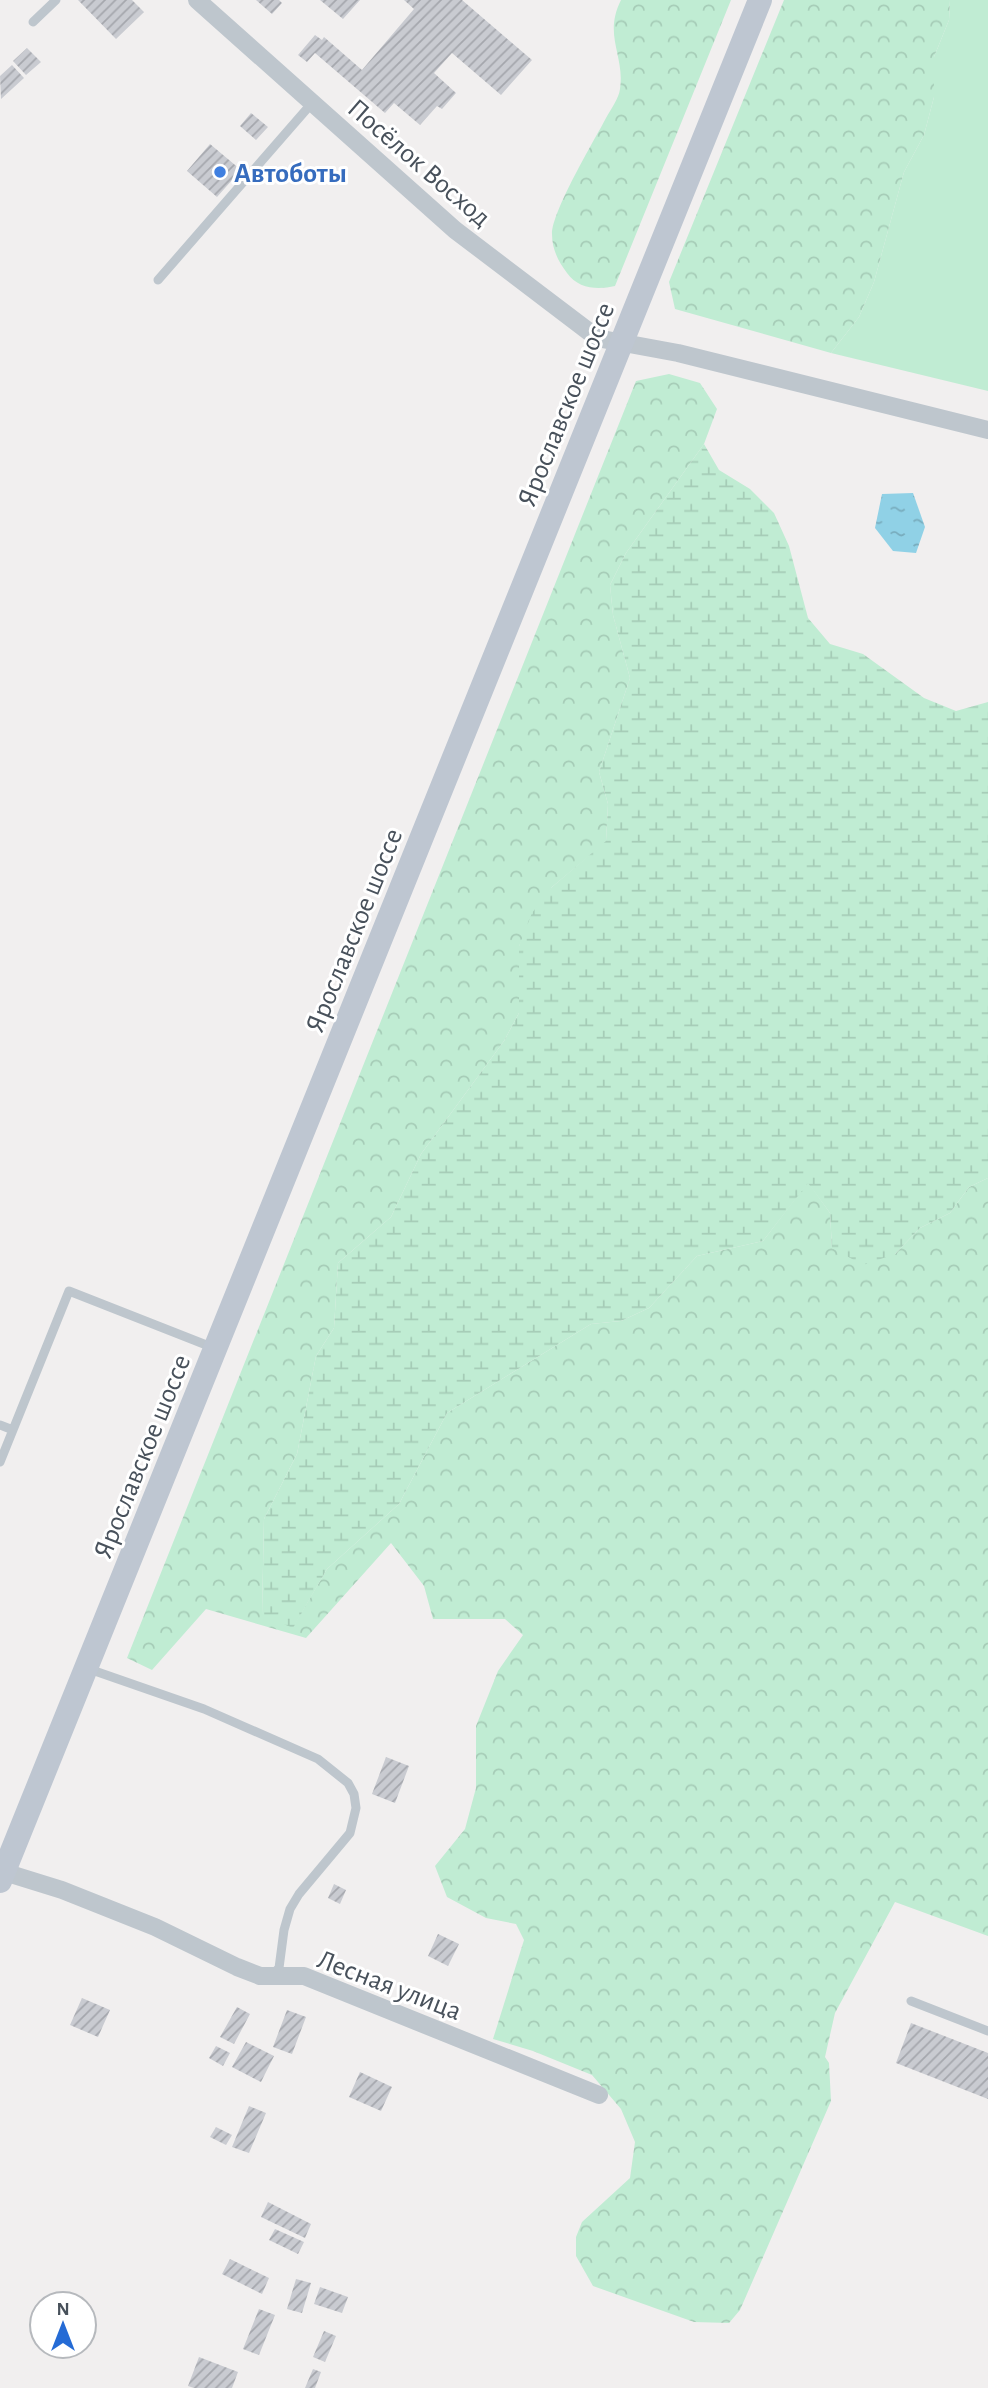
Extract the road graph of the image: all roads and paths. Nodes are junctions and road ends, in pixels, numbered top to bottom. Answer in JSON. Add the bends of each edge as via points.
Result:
{"nodes":[{"id":1,"x":56,"y":0,"type":"edge"},
{"id":2,"x":197,"y":0,"type":"edge"},
{"id":3,"x":760,"y":0,"type":"edge"},
{"id":4,"x":33,"y":22,"type":"dead end"},
{"id":5,"x":312,"y":103,"type":"junction"},
{"id":6,"x":158,"y":280,"type":"dead end"},
{"id":7,"x":621,"y":342,"type":"junction"},
{"id":8,"x":988,"y":430,"type":"edge"},
{"id":9,"x":216,"y":1348,"type":"junction"},
{"id":10,"x":0,"y":1425,"type":"edge"},
{"id":11,"x":13,"y":1430,"type":"junction"},
{"id":12,"x":0,"y":1462,"type":"edge"},
{"id":13,"x":87,"y":1668,"type":"junction"},
{"id":14,"x":2,"y":1877,"type":"edge"},
{"id":15,"x":272,"y":1975,"type":"junction"},
{"id":16,"x":911,"y":2001,"type":"dead end"},
{"id":17,"x":988,"y":2031,"type":"edge"},
{"id":18,"x":599,"y":2095,"type":"dead end"}],
"edges":[{"from":1,"to":4,"type":"lane"},
{"from":2,"to":5,"type":"street","name":"Посёлок Восход"},
{"from":3,"to":7,"type":"main road","name":"Ярославское шоссе"},
{"from":5,"to":6,"type":"lane"},
{"from":5,"to":7,"type":"street","name":"Посёлок Восход","via":[[455,230],[592,334]]},
{"from":7,"to":8,"type":"street","name":"Посёлок Восход"},
{"from":7,"to":9,"type":"main road","name":"Ярославское шоссе"},
{"from":9,"to":11,"type":"lane","via":[[69,1291]]},
{"from":9,"to":13,"type":"main road","name":"Ярославское шоссе"},
{"from":10,"to":11,"type":"lane"},
{"from":11,"to":12,"type":"lane"},
{"from":13,"to":14,"type":"main road","name":"Ярославское шоссе"},
{"from":13,"to":15,"type":"lane","via":[[204,1709],[305,1753],[348,1783],[356,1808],[350,1833],[290,1909],[279,1968]]},
{"from":14,"to":15,"type":"street","name":"Лесная улица","via":[[62,1890],[155,1927],[237,1967],[260,1976]]},
{"from":15,"to":18,"type":"street","name":"Лесная улица","via":[[304,1976]]},
{"from":16,"to":17,"type":"lane"}]}
